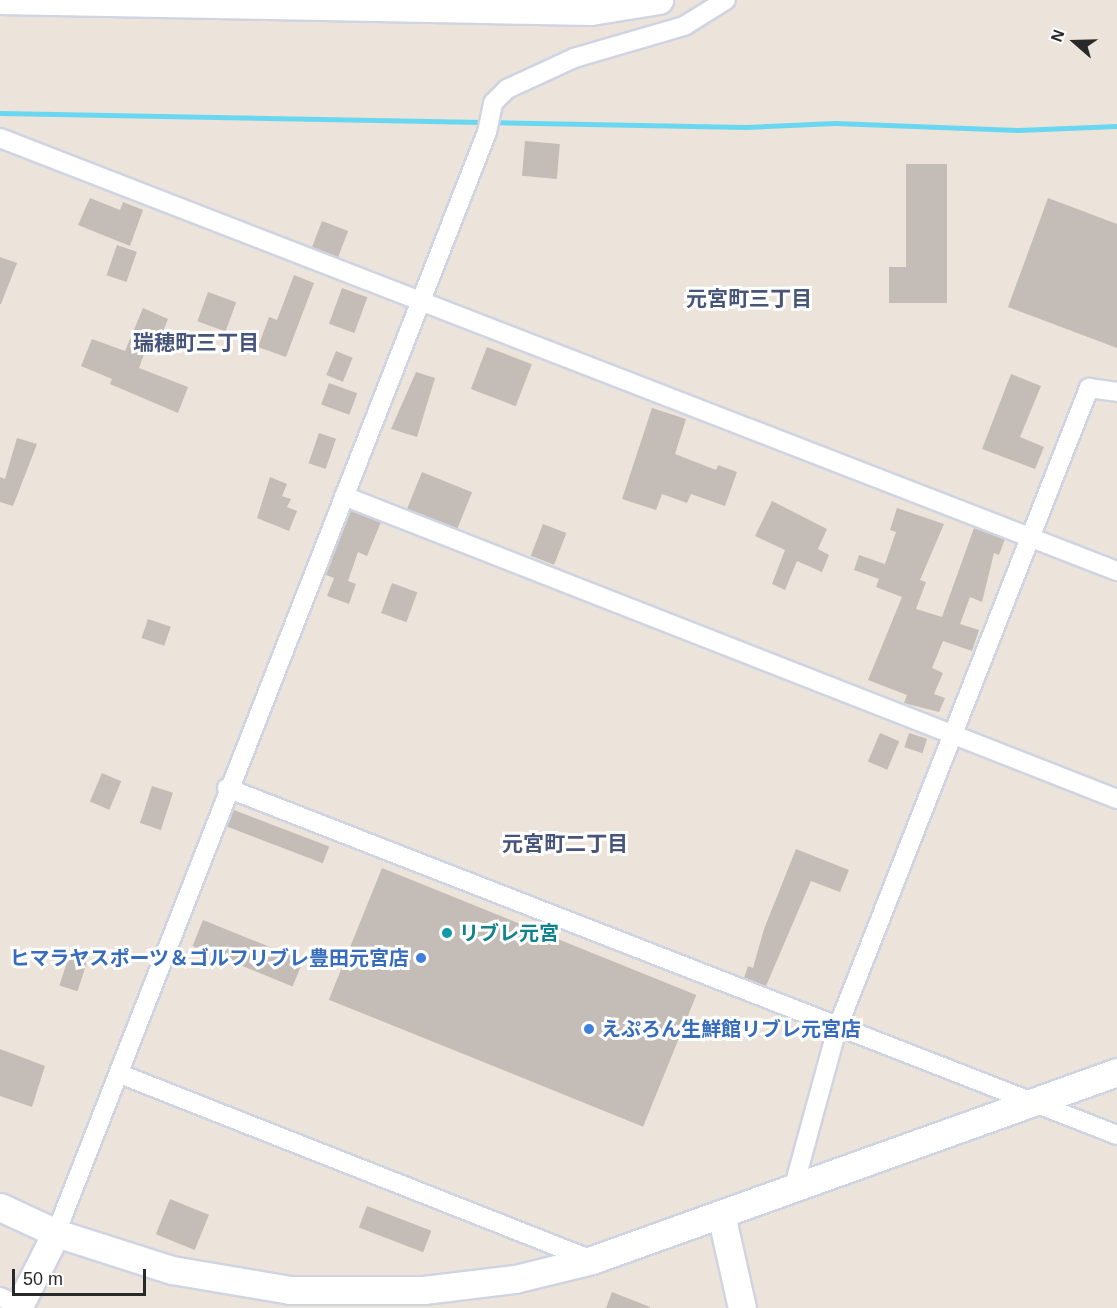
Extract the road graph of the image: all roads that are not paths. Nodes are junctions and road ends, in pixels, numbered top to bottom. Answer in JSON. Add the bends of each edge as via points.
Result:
{"nodes":[{"id":1,"x":0,"y":0,"type":"edge"},
{"id":2,"x":659,"y":0,"type":"edge"},
{"id":3,"x":726,"y":0,"type":"edge"},
{"id":4,"x":0,"y":138,"type":"edge"},
{"id":5,"x":420,"y":302,"type":"junction"},
{"id":6,"x":1117,"y":392,"type":"edge"},
{"id":7,"x":344,"y":496,"type":"junction"},
{"id":8,"x":1031,"y":538,"type":"junction"},
{"id":9,"x":1117,"y":571,"type":"edge"},
{"id":10,"x":952,"y":734,"type":"junction"},
{"id":11,"x":227,"y":788,"type":"junction"},
{"id":12,"x":1117,"y":800,"type":"edge"},
{"id":13,"x":837,"y":1029,"type":"junction"},
{"id":14,"x":1117,"y":1072,"type":"edge"},
{"id":15,"x":120,"y":1074,"type":"junction"},
{"id":16,"x":1032,"y":1102,"type":"junction"},
{"id":17,"x":1117,"y":1135,"type":"edge"},
{"id":18,"x":794,"y":1186,"type":"junction"},
{"id":19,"x":0,"y":1207,"type":"edge"},
{"id":20,"x":721,"y":1214,"type":"junction"},
{"id":21,"x":56,"y":1233,"type":"junction"},
{"id":22,"x":592,"y":1260,"type":"junction"},
{"id":23,"x":16,"y":1304,"type":"edge"},
{"id":24,"x":742,"y":1308,"type":"edge"}],
"edges":[{"from":1,"to":2,"type":"street","via":[[591,11]]},
{"from":3,"to":5,"type":"street","via":[[684,26],[574,58],[507,89],[491,110],[487,132]]},
{"from":4,"to":5,"type":"street"},
{"from":5,"to":7,"type":"street"},
{"from":5,"to":8,"type":"street"},
{"from":6,"to":8,"type":"street","via":[[1089,388]]},
{"from":7,"to":10,"type":"street"},
{"from":7,"to":11,"type":"street"},
{"from":8,"to":9,"type":"street"},
{"from":8,"to":10,"type":"street"},
{"from":10,"to":12,"type":"street"},
{"from":10,"to":13,"type":"street"},
{"from":11,"to":13,"type":"street"},
{"from":11,"to":15,"type":"street"},
{"from":13,"to":16,"type":"street"},
{"from":13,"to":18,"type":"street"},
{"from":14,"to":16,"type":"street"},
{"from":15,"to":21,"type":"street"},
{"from":15,"to":22,"type":"street"},
{"from":16,"to":17,"type":"street"},
{"from":16,"to":18,"type":"street"},
{"from":18,"to":20,"type":"street"},
{"from":19,"to":21,"type":"street"},
{"from":20,"to":22,"type":"street"},
{"from":20,"to":24,"type":"street"},
{"from":21,"to":22,"type":"street","via":[[151,1265],[252,1285],[319,1292],[424,1290],[515,1279]]},
{"from":21,"to":23,"type":"street"}]}
